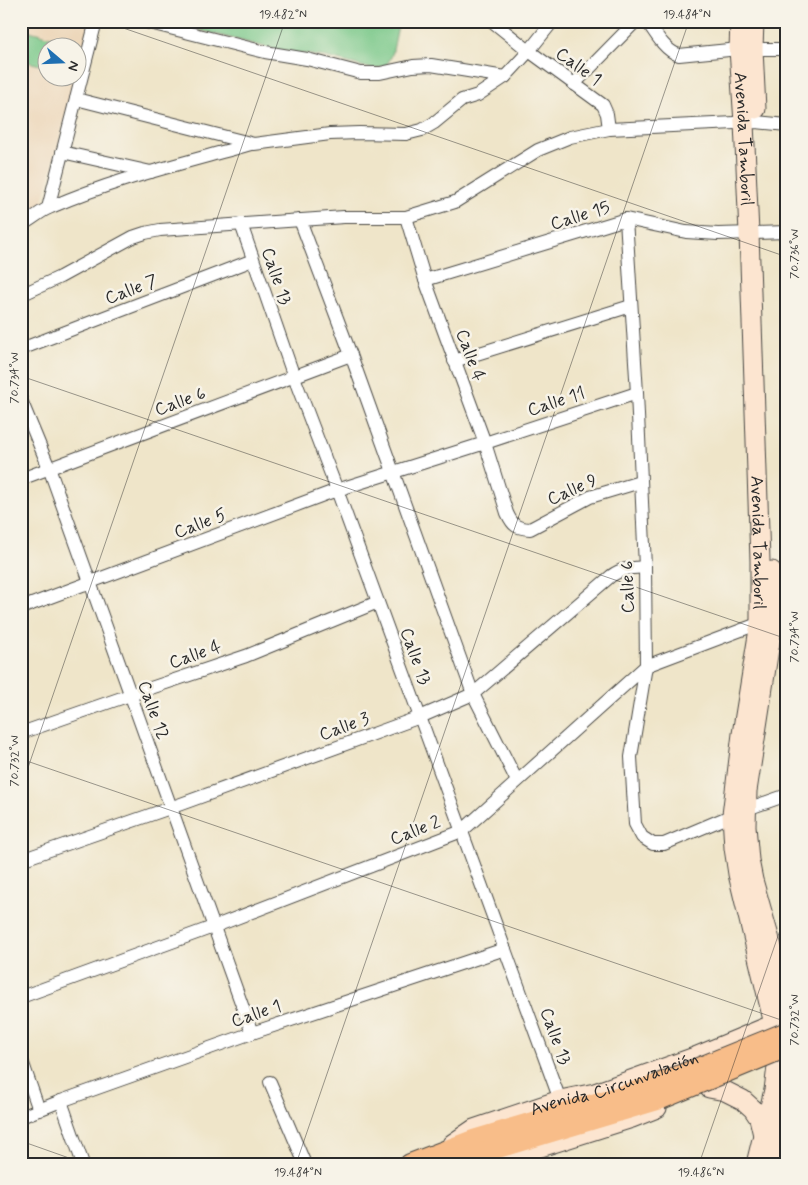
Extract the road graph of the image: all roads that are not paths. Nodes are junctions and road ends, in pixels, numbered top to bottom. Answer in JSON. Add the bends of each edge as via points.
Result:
{"nodes":[{"id":1,"x":96,"y":21,"type":"edge"},
{"id":2,"x":142,"y":21,"type":"edge"},
{"id":3,"x":492,"y":21,"type":"edge"},
{"id":4,"x":553,"y":21,"type":"edge"},
{"id":5,"x":636,"y":21,"type":"edge"},
{"id":6,"x":647,"y":21,"type":"edge"},
{"id":7,"x":740,"y":21,"type":"edge"},
{"id":8,"x":754,"y":21,"type":"edge"},
{"id":9,"x":746,"y":49,"type":"junction"},
{"id":10,"x":787,"y":49,"type":"edge"},
{"id":11,"x":529,"y":51,"type":"junction"},
{"id":12,"x":505,"y":77,"type":"junction"},
{"id":13,"x":574,"y":84,"type":"junction"},
{"id":14,"x":76,"y":99,"type":"junction"},
{"id":15,"x":750,"y":122,"type":"junction"},
{"id":16,"x":787,"y":125,"type":"edge"},
{"id":17,"x":609,"y":129,"type":"junction"},
{"id":18,"x":254,"y":144,"type":"junction"},
{"id":19,"x":62,"y":152,"type":"junction"},
{"id":20,"x":151,"y":172,"type":"junction"},
{"id":21,"x":48,"y":208,"type":"junction"},
{"id":22,"x":406,"y":217,"type":"junction"},
{"id":23,"x":626,"y":219,"type":"junction"},
{"id":24,"x":300,"y":220,"type":"junction"},
{"id":25,"x":21,"y":224,"type":"edge"},
{"id":26,"x":241,"y":224,"type":"junction"},
{"id":27,"x":787,"y":232,"type":"edge"},
{"id":28,"x":755,"y":234,"type":"junction"},
{"id":29,"x":254,"y":260,"type":"junction"},
{"id":30,"x":425,"y":280,"type":"junction"},
{"id":31,"x":21,"y":295,"type":"edge"},
{"id":32,"x":631,"y":306,"type":"junction"},
{"id":33,"x":21,"y":350,"type":"edge"},
{"id":34,"x":351,"y":355,"type":"junction"},
{"id":35,"x":454,"y":361,"type":"junction"},
{"id":36,"x":294,"y":377,"type":"junction"},
{"id":37,"x":637,"y":393,"type":"junction"},
{"id":38,"x":21,"y":400,"type":"edge"},
{"id":39,"x":485,"y":443,"type":"junction"},
{"id":40,"x":49,"y":468,"type":"junction"},
{"id":41,"x":393,"y":472,"type":"junction"},
{"id":42,"x":21,"y":479,"type":"edge"},
{"id":43,"x":640,"y":482,"type":"junction"},
{"id":44,"x":338,"y":490,"type":"junction"},
{"id":45,"x":520,"y":529,"type":"joint"},
{"id":46,"x":645,"y":568,"type":"junction"},
{"id":47,"x":90,"y":583,"type":"junction"},
{"id":48,"x":378,"y":602,"type":"junction"},
{"id":49,"x":21,"y":608,"type":"edge"},
{"id":50,"x":773,"y":616,"type":"edge"},
{"id":51,"x":646,"y":666,"type":"junction"},
{"id":52,"x":473,"y":694,"type":"junction"},
{"id":53,"x":130,"y":695,"type":"junction"},
{"id":54,"x":420,"y":717,"type":"junction"},
{"id":55,"x":21,"y":733,"type":"edge"},
{"id":56,"x":517,"y":781,"type":"junction"},
{"id":57,"x":787,"y":795,"type":"edge"},
{"id":58,"x":170,"y":808,"type":"junction"},
{"id":59,"x":739,"y":812,"type":"junction"},
{"id":60,"x":462,"y":831,"type":"junction"},
{"id":61,"x":21,"y":860,"type":"edge"},
{"id":62,"x":213,"y":927,"type":"junction"},
{"id":63,"x":505,"y":949,"type":"junction"},
{"id":64,"x":781,"y":966,"type":"edge"},
{"id":65,"x":21,"y":997,"type":"edge"},
{"id":66,"x":787,"y":1008,"type":"edge"},
{"id":67,"x":783,"y":1025,"type":"edge"},
{"id":68,"x":252,"y":1033,"type":"junction"},
{"id":69,"x":784,"y":1053,"type":"edge"},
{"id":70,"x":21,"y":1058,"type":"edge"},
{"id":71,"x":270,"y":1082,"type":"dead end"},
{"id":72,"x":709,"y":1088,"type":"junction"},
{"id":73,"x":658,"y":1092,"type":"junction"},
{"id":74,"x":787,"y":1099,"type":"edge"},
{"id":75,"x":560,"y":1100,"type":"junction"},
{"id":76,"x":61,"y":1101,"type":"junction"},
{"id":77,"x":39,"y":1110,"type":"junction"},
{"id":78,"x":21,"y":1116,"type":"edge"},
{"id":79,"x":775,"y":1137,"type":"edge"},
{"id":80,"x":447,"y":1157,"type":"edge"},
{"id":81,"x":84,"y":1164,"type":"edge"},
{"id":82,"x":304,"y":1164,"type":"edge"},
{"id":83,"x":410,"y":1164,"type":"edge"},
{"id":84,"x":487,"y":1164,"type":"edge"},
{"id":85,"x":756,"y":1164,"type":"edge"},
{"id":86,"x":771,"y":1164,"type":"edge"}],
"edges":[{"from":1,"to":14,"type":"street"},
{"from":2,"to":12,"type":"street","via":[[361,73],[431,65]]},
{"from":3,"to":11,"type":"street","name":"Calle 1"},
{"from":4,"to":11,"type":"street"},
{"from":5,"to":13,"type":"street"},
{"from":6,"to":9,"type":"street","via":[[667,48],[679,55]]},
{"from":7,"to":9,"type":"main road","name":"Avenida Tamboril"},
{"from":8,"to":9,"type":"main road","name":"Avenida Tamboril"},
{"from":9,"to":10,"type":"street"},
{"from":9,"to":15,"type":"main road","name":"Avenida Tamboril"},
{"from":11,"to":12,"type":"street"},
{"from":11,"to":13,"type":"street","name":"Calle 1"},
{"from":12,"to":18,"type":"street","via":[[478,95],[462,100],[422,130],[406,134],[330,134]]},
{"from":13,"to":17,"type":"street","name":"Calle 1","via":[[603,105]]},
{"from":14,"to":18,"type":"street"},
{"from":14,"to":19,"type":"street"},
{"from":15,"to":16,"type":"street"},
{"from":15,"to":17,"type":"street"},
{"from":15,"to":28,"type":"main road","name":"Avenida Tamboril"},
{"from":17,"to":22,"type":"street","via":[[570,137],[538,150],[455,202]]},
{"from":18,"to":20,"type":"street"},
{"from":19,"to":20,"type":"street"},
{"from":19,"to":21,"type":"street"},
{"from":20,"to":21,"type":"street"},
{"from":21,"to":25,"type":"street"},
{"from":22,"to":24,"type":"street"},
{"from":22,"to":30,"type":"street","name":"Calle 4"},
{"from":23,"to":28,"type":"street","name":"Calle 15","via":[[686,232]]},
{"from":23,"to":30,"type":"street","name":"Calle 15"},
{"from":23,"to":32,"type":"street","name":"Calle 6"},
{"from":24,"to":26,"type":"street"},
{"from":24,"to":34,"type":"street"},
{"from":26,"to":29,"type":"street","name":"Calle 13"},
{"from":26,"to":31,"type":"street","via":[[145,233]]},
{"from":27,"to":28,"type":"street","name":"Calle 15"},
{"from":28,"to":50,"type":"main road","name":"Avenida Tamboril"},
{"from":29,"to":33,"type":"street","name":"Calle 7"},
{"from":29,"to":36,"type":"street","name":"Calle 13"},
{"from":30,"to":35,"type":"street","name":"Calle 4"},
{"from":32,"to":35,"type":"street"},
{"from":32,"to":37,"type":"street","name":"Calle 6"},
{"from":34,"to":36,"type":"street","name":"Calle 6"},
{"from":34,"to":41,"type":"street"},
{"from":35,"to":39,"type":"street","name":"Calle 4"},
{"from":36,"to":40,"type":"street","name":"Calle 6"},
{"from":36,"to":44,"type":"street","name":"Calle 13"},
{"from":37,"to":39,"type":"street","name":"Calle 11"},
{"from":37,"to":43,"type":"street","name":"Calle 6"},
{"from":38,"to":40,"type":"street","name":"Calle 12"},
{"from":39,"to":41,"type":"street","name":"Calle 5"},
{"from":39,"to":45,"type":"street","name":"Calle 4","via":[[507,513],[512,524]]},
{"from":40,"to":42,"type":"street","name":"Calle 6"},
{"from":40,"to":47,"type":"street","name":"Calle 12"},
{"from":41,"to":44,"type":"street","name":"Calle 5"},
{"from":41,"to":52,"type":"street"},
{"from":43,"to":45,"type":"street","name":"Calle 9","via":[[590,497],[530,529]]},
{"from":43,"to":46,"type":"street","name":"Calle 6"},
{"from":44,"to":47,"type":"street","name":"Calle 5"},
{"from":44,"to":48,"type":"street","name":"Calle 13"},
{"from":46,"to":51,"type":"street","name":"Calle 6"},
{"from":46,"to":52,"type":"street","name":"Calle 3","via":[[629,568],[611,576]]},
{"from":47,"to":49,"type":"street","name":"Calle 5"},
{"from":47,"to":53,"type":"street","name":"Calle 12"},
{"from":48,"to":53,"type":"street","name":"Calle 4","via":[[246,656]]},
{"from":48,"to":54,"type":"street","name":"Calle 13"},
{"from":50,"to":51,"type":"street","name":"Calle 2"},
{"from":50,"to":59,"type":"main road","name":"Avenida Tamboril","via":[[747,790]]},
{"from":51,"to":56,"type":"street","name":"Calle 2"},
{"from":51,"to":59,"type":"street","name":"Calle 6","via":[[631,757],[635,824],[642,836],[653,844],[664,844]]},
{"from":52,"to":54,"type":"street","name":"Calle 3"},
{"from":52,"to":56,"type":"street"},
{"from":53,"to":55,"type":"street","name":"Calle 4"},
{"from":53,"to":58,"type":"street","name":"Calle 12"},
{"from":54,"to":58,"type":"street","name":"Calle 3"},
{"from":54,"to":60,"type":"street","name":"Calle 13"},
{"from":56,"to":60,"type":"street","name":"Calle 2"},
{"from":57,"to":59,"type":"street"},
{"from":58,"to":61,"type":"street","name":"Calle 3"},
{"from":58,"to":62,"type":"street","name":"Calle 12"},
{"from":59,"to":64,"type":"main road","name":"Avenida Tamboril","via":[[752,873]]},
{"from":59,"to":67,"type":"main road","name":"Avenida Tamboril","via":[[734,848],[738,874]]},
{"from":60,"to":62,"type":"street","name":"Calle 2"},
{"from":60,"to":63,"type":"street","name":"Calle 13"},
{"from":62,"to":65,"type":"street","name":"Calle 2"},
{"from":62,"to":68,"type":"street","name":"Calle 12"},
{"from":63,"to":68,"type":"street","name":"Calle 1"},
{"from":63,"to":75,"type":"street","name":"Calle 13"},
{"from":64,"to":66,"type":"main road","name":"Avenida Tamboril"},
{"from":67,"to":69,"type":"main road","name":"Avenida Tamboril"},
{"from":67,"to":73,"type":"main road","name":"Avenida Circunvalación","bridge":true},
{"from":67,"to":75,"type":"main road","name":"Avenida Circunvalación","via":[[595,1092]]},
{"from":68,"to":76,"type":"street","name":"Calle 1"},
{"from":69,"to":72,"type":"main road","name":"Avenida Circunvalación"},
{"from":69,"to":73,"type":"main road","name":"Avenida Circunvalación","bridge":true},
{"from":69,"to":79,"type":"main road","name":"Avenida Tamboril","via":[[774,1090]]},
{"from":70,"to":77,"type":"street"},
{"from":71,"to":82,"type":"street"},
{"from":72,"to":79,"type":"main road","via":[[743,1100]]},
{"from":72,"to":84,"type":"main road","name":"Avenida Circunvalación","via":[[632,1118]]},
{"from":73,"to":80,"type":"main road","name":"Avenida Circunvalación","via":[[478,1154]]},
{"from":74,"to":79,"type":"main road"},
{"from":75,"to":80,"type":"main road","name":"Avenida Circunvalación","via":[[474,1129]]},
{"from":76,"to":77,"type":"street","name":"Calle 1"},
{"from":76,"to":81,"type":"street"},
{"from":77,"to":78,"type":"street","name":"Calle 1"},
{"from":79,"to":85,"type":"main road"},
{"from":79,"to":86,"type":"main road"},
{"from":80,"to":83,"type":"main road","name":"Avenida Circunvalación"}]}
